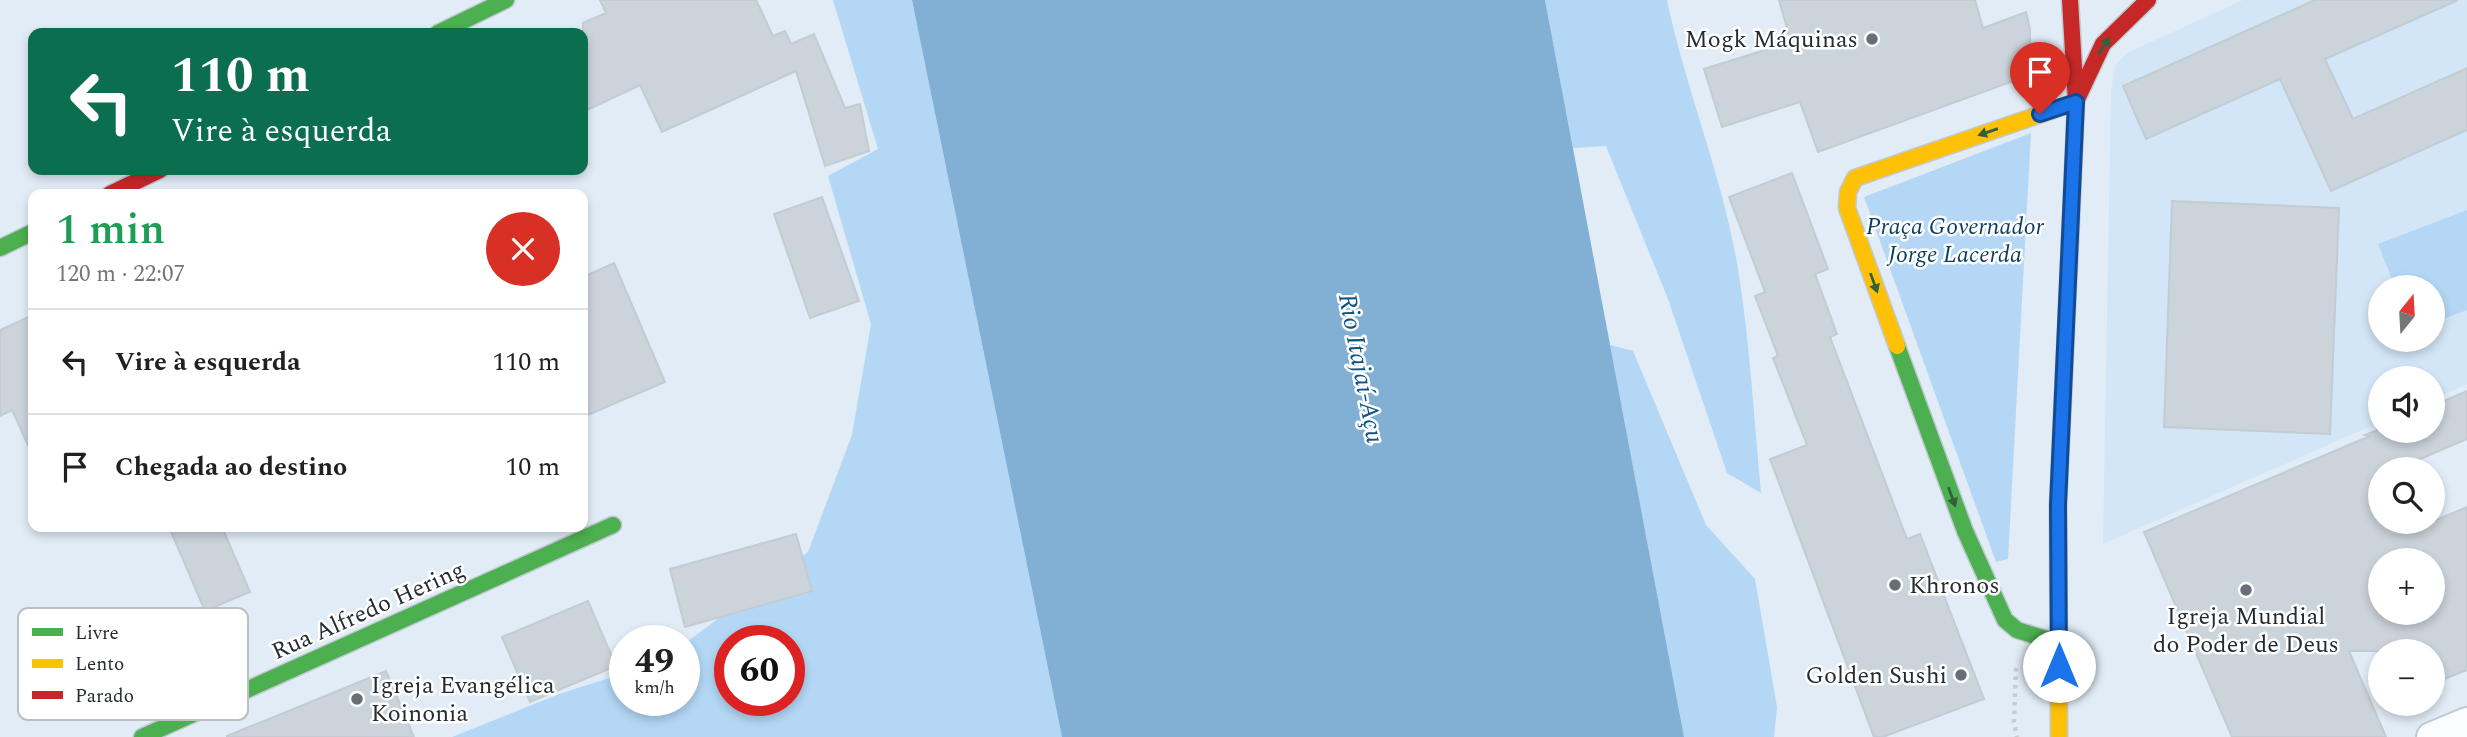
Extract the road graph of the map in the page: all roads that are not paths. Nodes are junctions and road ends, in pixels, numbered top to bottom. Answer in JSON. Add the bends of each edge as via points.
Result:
{"nodes":[{"id":1,"x":506,"y":0,"type":"edge"},
{"id":2,"x":2070,"y":0,"type":"edge"},
{"id":3,"x":2148,"y":0,"type":"edge"},
{"id":4,"x":448,"y":28,"type":"edge"},
{"id":5,"x":2076,"y":102,"type":"junction"},
{"id":6,"x":150,"y":175,"type":"edge"},
{"id":7,"x":120,"y":189,"type":"edge"},
{"id":8,"x":28,"y":234,"type":"edge"},
{"id":9,"x":0,"y":248,"type":"edge"},
{"id":10,"x":612,"y":525,"type":"dead end"},
{"id":11,"x":2059,"y":643,"type":"junction"},
{"id":12,"x":248,"y":689,"type":"edge"},
{"id":13,"x":180,"y":720,"type":"edge"},
{"id":14,"x":2467,"y":722,"type":"edge"},
{"id":15,"x":142,"y":737,"type":"edge"},
{"id":16,"x":2059,"y":737,"type":"edge"},
{"id":17,"x":2431,"y":737,"type":"edge"}],
"edges":[{"from":1,"to":4,"type":"street"},
{"from":2,"to":5,"type":"street"},
{"from":5,"to":3,"type":"street","one_way":true,"via":[[2103,44]]},
{"from":5,"to":11,"type":"street","via":[[2058,505]]},
{"from":5,"to":11,"type":"street","one_way":true,"via":[[1855,178],[1847,208],[1965,531],[2005,620],[2017,630]]},
{"from":6,"to":7,"type":"street"},
{"from":8,"to":9,"type":"street"},
{"from":10,"to":12,"type":"street","name":"Rua Alfredo Hering"},
{"from":11,"to":16,"type":"street"},
{"from":13,"to":15,"type":"street","name":"Rua Alfredo Hering"},
{"from":14,"to":17,"type":"street"}]}
